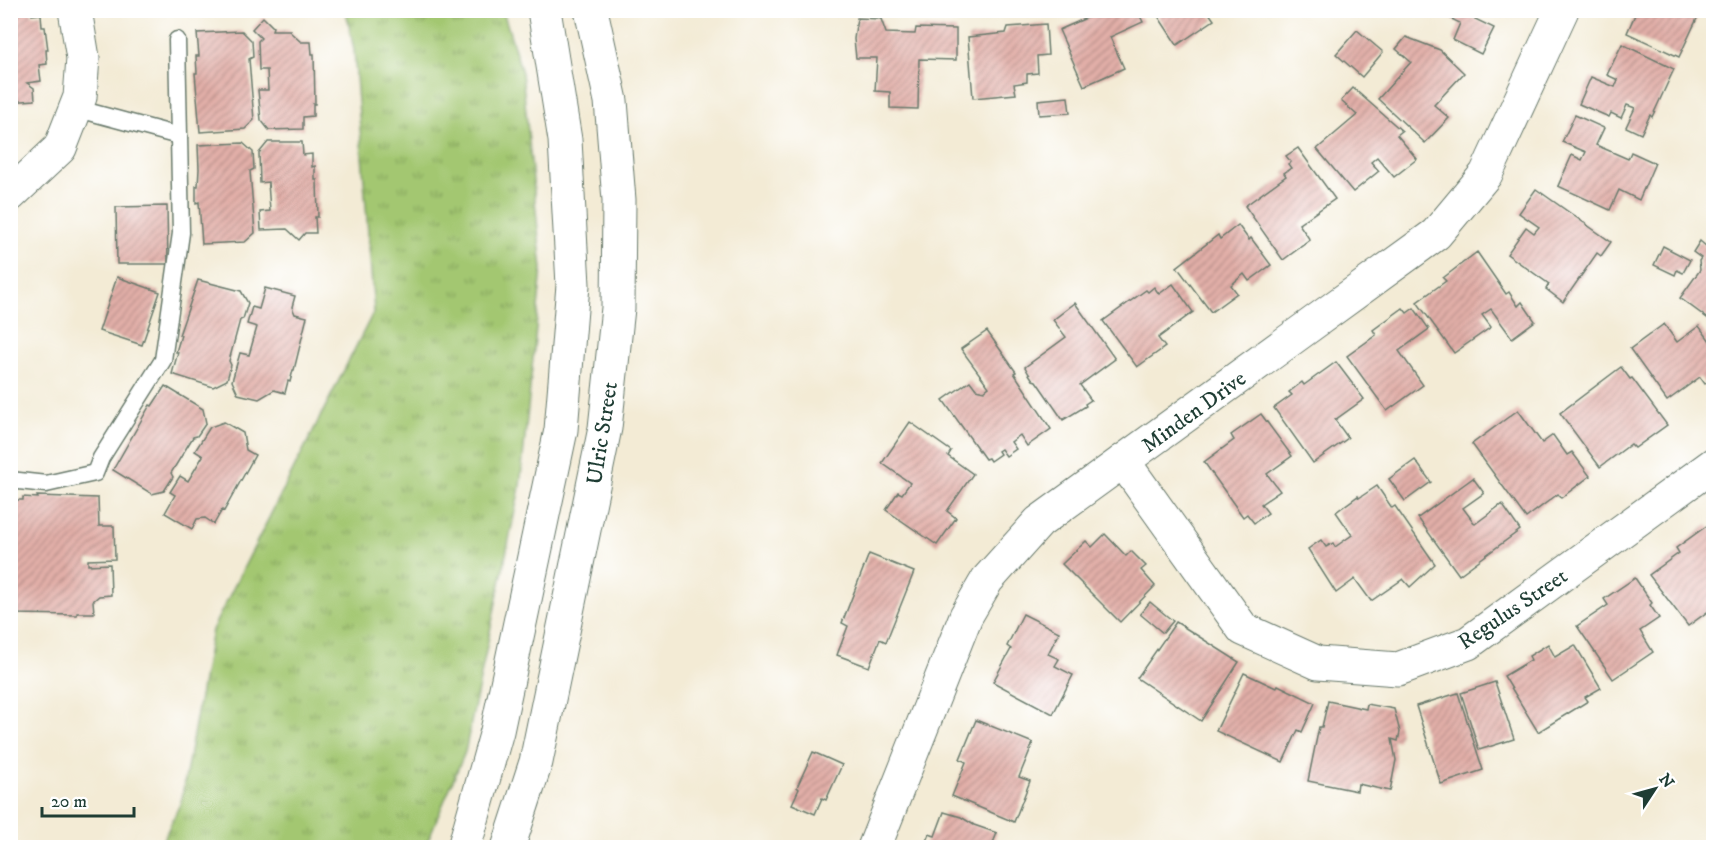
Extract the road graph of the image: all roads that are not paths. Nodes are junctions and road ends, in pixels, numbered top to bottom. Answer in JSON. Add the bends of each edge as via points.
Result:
{"nodes":[{"id":1,"x":75,"y":10,"type":"edge"},
{"id":2,"x":544,"y":10,"type":"edge"},
{"id":3,"x":591,"y":10,"type":"edge"},
{"id":4,"x":1562,"y":10,"type":"edge"},
{"id":5,"x":177,"y":40,"type":"dead end"},
{"id":6,"x":75,"y":108,"type":"junction"},
{"id":7,"x":179,"y":136,"type":"junction"},
{"id":8,"x":10,"y":195,"type":"edge"},
{"id":9,"x":1123,"y":461,"type":"junction"},
{"id":10,"x":1713,"y":464,"type":"edge"},
{"id":11,"x":10,"y":480,"type":"edge"},
{"id":12,"x":464,"y":848,"type":"edge"},
{"id":13,"x":508,"y":848,"type":"edge"},
{"id":14,"x":874,"y":848,"type":"edge"}],
"edges":[{"from":1,"to":6,"type":"street","via":[[83,58],[80,97]]},
{"from":2,"to":12,"type":"street","name":"Ulric Street","via":[[565,140],[573,285],[561,430],[497,731]]},
{"from":3,"to":13,"type":"street","name":"Ulric Street","via":[[611,101],[619,200],[618,308],[605,428],[536,762]]},
{"from":4,"to":9,"type":"street","name":"Minden Drive","via":[[1486,174],[1436,234]]},
{"from":5,"to":7,"type":"lane"},
{"from":6,"to":7,"type":"lane"},
{"from":6,"to":8,"type":"street","via":[[60,148]]},
{"from":7,"to":11,"type":"lane","via":[[181,233],[163,360],[94,472],[46,484]]},
{"from":9,"to":10,"type":"street","name":"Regulus Street","via":[[1243,629],[1318,663],[1398,669],[1468,643]]},
{"from":9,"to":14,"type":"street","name":"Minden Drive","via":[[1039,522],[987,580],[966,616]]}]}
